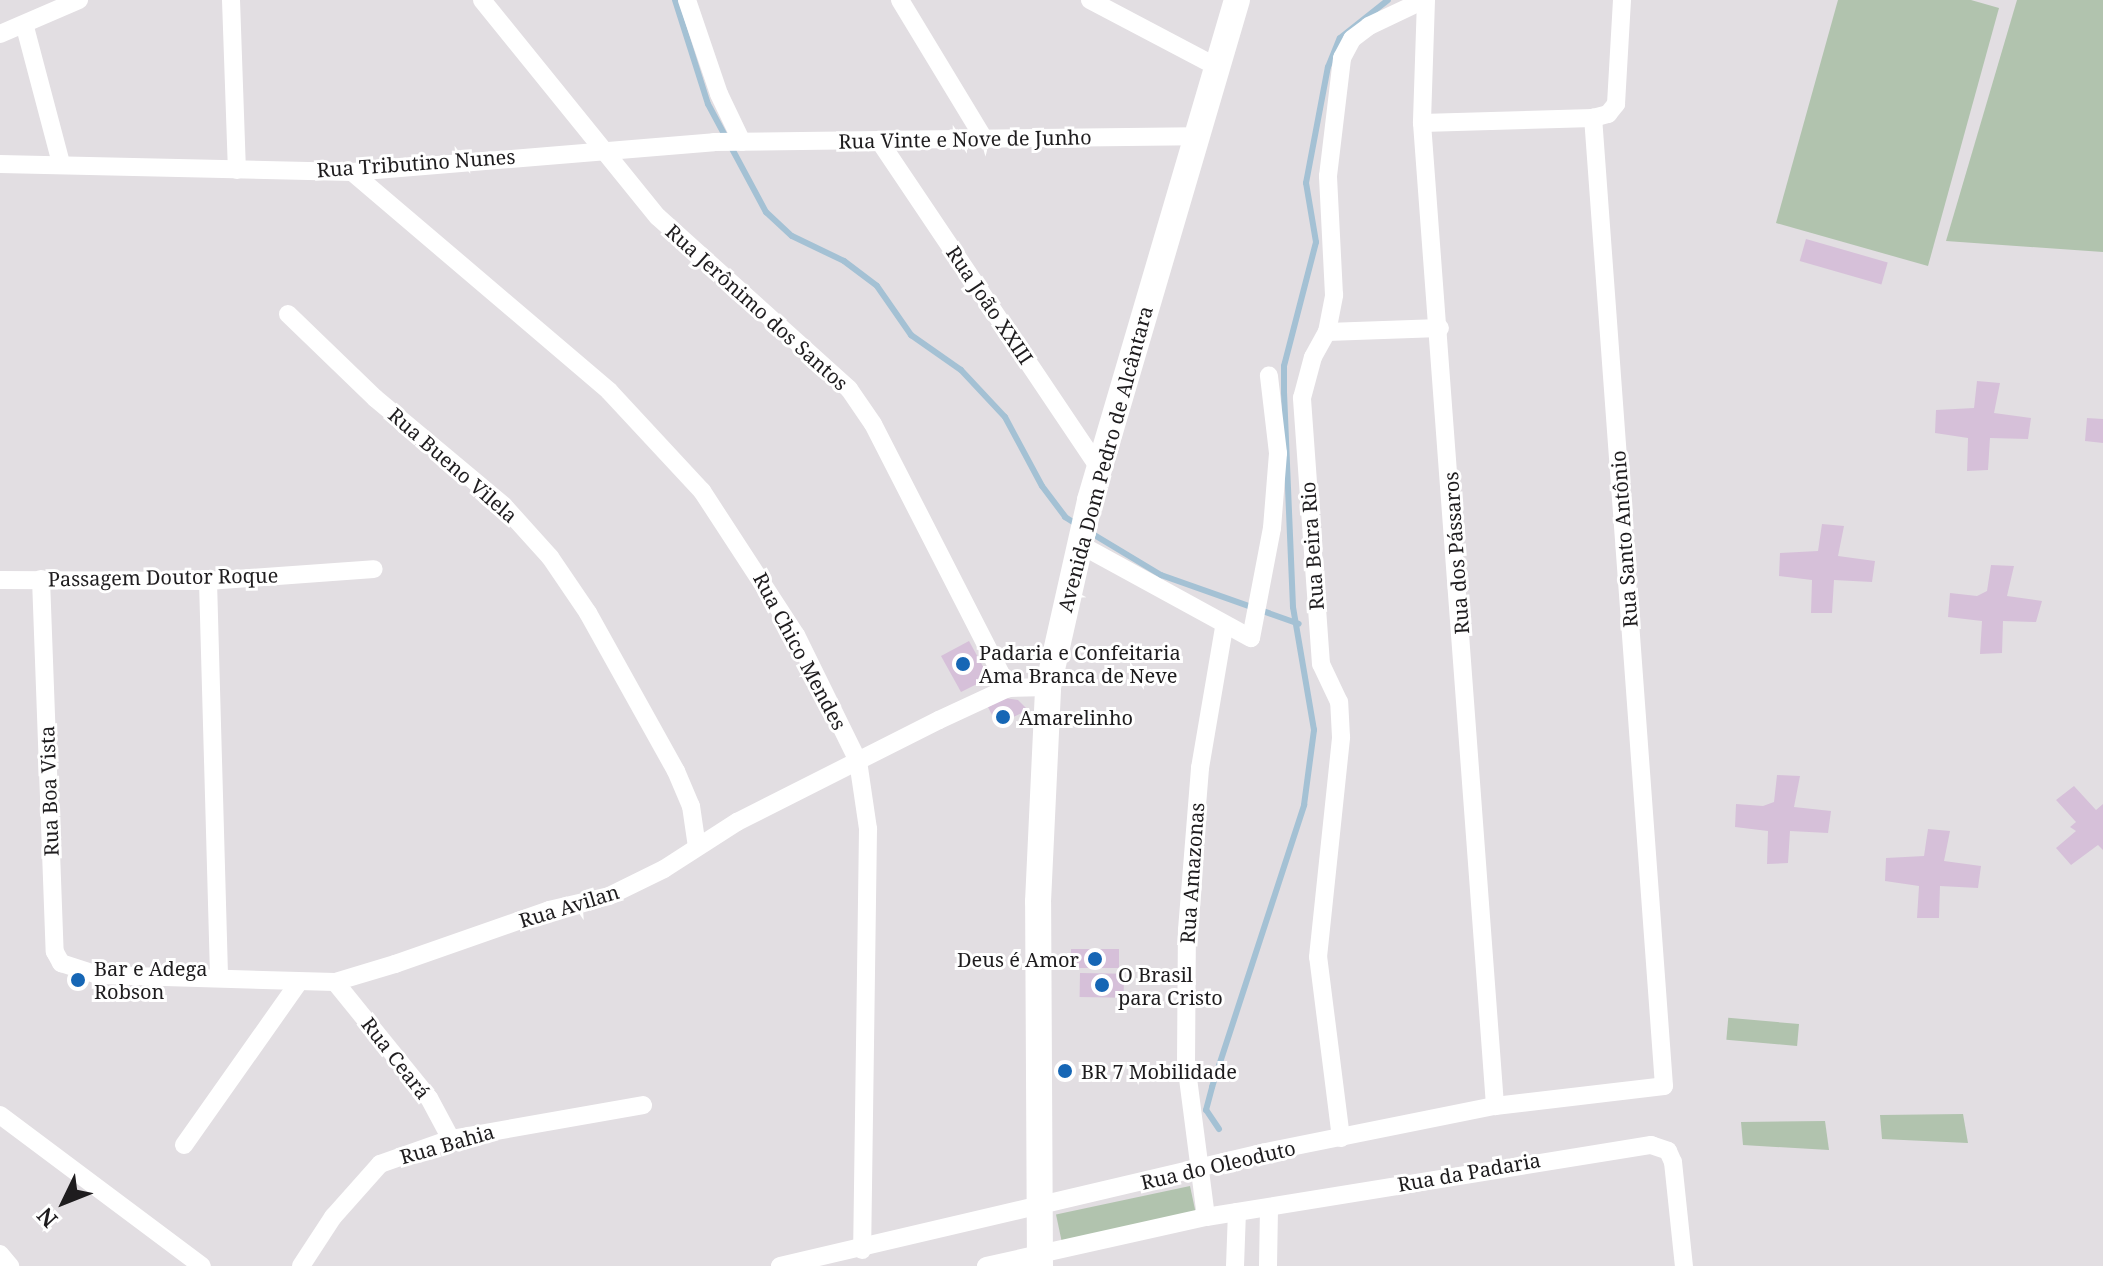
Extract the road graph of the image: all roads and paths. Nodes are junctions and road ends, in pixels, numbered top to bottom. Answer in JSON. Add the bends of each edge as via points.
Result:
{"nodes":[{"id":1,"x":79,"y":0,"type":"edge"},
{"id":2,"x":231,"y":0,"type":"edge"},
{"id":3,"x":482,"y":0,"type":"edge"},
{"id":4,"x":687,"y":0,"type":"edge"},
{"id":5,"x":900,"y":0,"type":"edge"},
{"id":6,"x":1090,"y":0,"type":"edge"},
{"id":7,"x":1237,"y":0,"type":"edge"},
{"id":8,"x":1425,"y":0,"type":"edge"},
{"id":9,"x":1622,"y":0,"type":"edge"},
{"id":10,"x":25,"y":27,"type":"junction"},
{"id":11,"x":0,"y":34,"type":"edge"},
{"id":12,"x":1217,"y":67,"type":"junction"},
{"id":13,"x":1593,"y":118,"type":"junction"},
{"id":14,"x":1422,"y":123,"type":"junction"},
{"id":15,"x":1194,"y":136,"type":"junction"},
{"id":16,"x":983,"y":137,"type":"junction"},
{"id":17,"x":739,"y":142,"type":"junction"},
{"id":18,"x":880,"y":142,"type":"junction"},
{"id":19,"x":598,"y":149,"type":"junction"},
{"id":20,"x":61,"y":163,"type":"junction"},
{"id":21,"x":0,"y":164,"type":"edge"},
{"id":22,"x":237,"y":170,"type":"junction"},
{"id":23,"x":352,"y":172,"type":"junction"},
{"id":24,"x":288,"y":314,"type":"dead end"},
{"id":25,"x":1440,"y":328,"type":"junction"},
{"id":26,"x":1327,"y":332,"type":"junction"},
{"id":27,"x":1269,"y":376,"type":"dead end"},
{"id":28,"x":1099,"y":468,"type":"junction"},
{"id":29,"x":1081,"y":538,"type":"junction"},
{"id":30,"x":374,"y":569,"type":"dead end"},
{"id":31,"x":41,"y":579,"type":"junction"},
{"id":32,"x":0,"y":580,"type":"edge"},
{"id":33,"x":208,"y":581,"type":"junction"},
{"id":34,"x":1224,"y":627,"type":"junction"},
{"id":35,"x":1048,"y":687,"type":"junction"},
{"id":36,"x":1008,"y":688,"type":"junction"},
{"id":37,"x":858,"y":761,"type":"junction"},
{"id":38,"x":697,"y":847,"type":"junction"},
{"id":39,"x":98,"y":975,"type":"joint"},
{"id":40,"x":219,"y":976,"type":"junction"},
{"id":41,"x":299,"y":982,"type":"junction"},
{"id":42,"x":335,"y":982,"type":"junction"},
{"id":43,"x":1659,"y":1090,"type":"joint"},
{"id":44,"x":643,"y":1105,"type":"dead end"},
{"id":45,"x":1495,"y":1106,"type":"junction"},
{"id":46,"x":0,"y":1115,"type":"edge"},
{"id":47,"x":1341,"y":1138,"type":"junction"},
{"id":48,"x":451,"y":1139,"type":"junction"},
{"id":49,"x":184,"y":1145,"type":"dead end"},
{"id":50,"x":1197,"y":1169,"type":"junction"},
{"id":51,"x":1040,"y":1208,"type":"junction"},
{"id":52,"x":1269,"y":1208,"type":"junction"},
{"id":53,"x":1237,"y":1212,"type":"junction"},
{"id":54,"x":1206,"y":1217,"type":"junction"},
{"id":55,"x":862,"y":1250,"type":"junction"},
{"id":56,"x":0,"y":1254,"type":"edge"},
{"id":57,"x":1040,"y":1260,"type":"edge"},
{"id":58,"x":10,"y":1266,"type":"edge"},
{"id":59,"x":202,"y":1266,"type":"edge"},
{"id":60,"x":301,"y":1266,"type":"edge"},
{"id":61,"x":780,"y":1266,"type":"edge"},
{"id":62,"x":986,"y":1266,"type":"edge"},
{"id":63,"x":1235,"y":1266,"type":"edge"},
{"id":64,"x":1268,"y":1266,"type":"edge"},
{"id":65,"x":1684,"y":1266,"type":"edge"}],
"edges":[{"from":1,"to":10,"type":"street"},
{"from":2,"to":22,"type":"street"},
{"from":3,"to":19,"type":"street","name":"Rua Jerônimo dos Santos"},
{"from":4,"to":17,"type":"street"},
{"from":5,"to":16,"type":"street"},
{"from":6,"to":12,"type":"street"},
{"from":7,"to":12,"type":"street","name":"Avenida Dom Pedro de Alcântara"},
{"from":8,"to":14,"type":"street","name":"Rua dos Pássaros"},
{"from":8,"to":26,"type":"street","name":"Rua Beira Rio","via":[[1369,26],[1352,39],[1342,58],[1328,176],[1334,295]]},
{"from":9,"to":13,"type":"street","via":[[1617,98],[1608,114]]},
{"from":10,"to":11,"type":"street"},
{"from":10,"to":20,"type":"street"},
{"from":12,"to":15,"type":"street","name":"Avenida Dom Pedro de Alcântara"},
{"from":13,"to":14,"type":"street"},
{"from":13,"to":43,"type":"street","name":"Rua Santo Antônio","via":[[1665,1083]]},
{"from":14,"to":25,"type":"street","name":"Rua dos Pássaros"},
{"from":15,"to":16,"type":"street","name":"Rua Vinte e Nove de Junho"},
{"from":15,"to":28,"type":"street","name":"Avenida Dom Pedro de Alcântara"},
{"from":16,"to":18,"type":"street","name":"Rua Vinte e Nove de Junho"},
{"from":17,"to":18,"type":"street","name":"Rua Vinte e Nove de Junho"},
{"from":17,"to":19,"type":"street","name":"Rua Tributino Nunes"},
{"from":18,"to":28,"type":"street","name":"Rua João XXIII"},
{"from":19,"to":23,"type":"street","name":"Rua Tributino Nunes"},
{"from":19,"to":36,"type":"street","name":"Rua Jerônimo dos Santos","via":[[658,217],[849,389],[873,424]]},
{"from":20,"to":21,"type":"street","name":"Rua Tributino Nunes"},
{"from":20,"to":22,"type":"street","name":"Rua Tributino Nunes"},
{"from":22,"to":23,"type":"street","name":"Rua Tributino Nunes"},
{"from":23,"to":37,"type":"street","name":"Rua Chico Mendes","via":[[609,391],[702,491],[796,635]]},
{"from":24,"to":38,"type":"street","name":"Rua Bueno Vilela","via":[[375,398],[504,506],[550,557],[588,613],[676,771],[691,806]]},
{"from":25,"to":26,"type":"street"},
{"from":25,"to":45,"type":"street","name":"Rua dos Pássaros"},
{"from":26,"to":47,"type":"street","name":"Rua Beira Rio","via":[[1313,357],[1302,398],[1321,664],[1339,702],[1341,737],[1318,957]]},
{"from":27,"to":34,"type":"street","via":[[1278,453],[1253,632]]},
{"from":28,"to":29,"type":"street","name":"Avenida Dom Pedro de Alcântara"},
{"from":29,"to":34,"type":"street"},
{"from":29,"to":35,"type":"street","name":"Avenida Dom Pedro de Alcântara"},
{"from":30,"to":33,"type":"street","name":"Passagem Doutor Roque"},
{"from":31,"to":32,"type":"street","name":"Passagem Doutor Roque"},
{"from":31,"to":33,"type":"street","name":"Passagem Doutor Roque"},
{"from":31,"to":39,"type":"street","name":"Rua Boa Vista","via":[[55,952],[61,963]]},
{"from":33,"to":40,"type":"street"},
{"from":34,"to":50,"type":"street","name":"Rua Amazonas","via":[[1190,861],[1186,1064]]},
{"from":35,"to":36,"type":"street","name":"Rua Avilan"},
{"from":35,"to":51,"type":"street","name":"Avenida Dom Pedro de Alcântara","via":[[1039,888]]},
{"from":36,"to":37,"type":"street","name":"Rua Avilan"},
{"from":37,"to":38,"type":"street","name":"Rua Avilan"},
{"from":37,"to":55,"type":"street","name":"Rua Chico Mendes","via":[[868,829]]},
{"from":38,"to":42,"type":"street","name":"Rua Avilan","via":[[609,896],[549,910]]},
{"from":39,"to":40,"type":"street","name":"Rua Avilan"},
{"from":40,"to":41,"type":"street","name":"Rua Avilan"},
{"from":41,"to":42,"type":"street","name":"Rua Avilan"},
{"from":41,"to":49,"type":"street"},
{"from":42,"to":48,"type":"street","name":"Rua Ceará","via":[[429,1098]]},
{"from":43,"to":45,"type":"street","name":"Rua do Oleoduto"},
{"from":44,"to":48,"type":"street","name":"Rua Bahia"},
{"from":45,"to":47,"type":"street","name":"Rua do Oleoduto"},
{"from":46,"to":59,"type":"street"},
{"from":47,"to":50,"type":"street","name":"Rua do Oleoduto"},
{"from":48,"to":60,"type":"street","name":"Rua Bahia","via":[[380,1164],[333,1217]]},
{"from":50,"to":51,"type":"street","name":"Rua do Oleoduto"},
{"from":50,"to":54,"type":"street","name":"Rua Amazonas"},
{"from":51,"to":55,"type":"street","name":"Rua do Oleoduto"},
{"from":51,"to":57,"type":"street","name":"Avenida Dom Pedro de Alcântara"},
{"from":52,"to":53,"type":"street"},
{"from":52,"to":64,"type":"street"},
{"from":52,"to":65,"type":"street","name":"Rua da Padaria","via":[[1651,1145],[1668,1151],[1674,1166]]},
{"from":53,"to":54,"type":"street"},
{"from":53,"to":63,"type":"street"},
{"from":54,"to":57,"type":"street"},
{"from":55,"to":61,"type":"street","name":"Rua do Oleoduto"},
{"from":56,"to":58,"type":"street"},
{"from":57,"to":62,"type":"street"}]}
